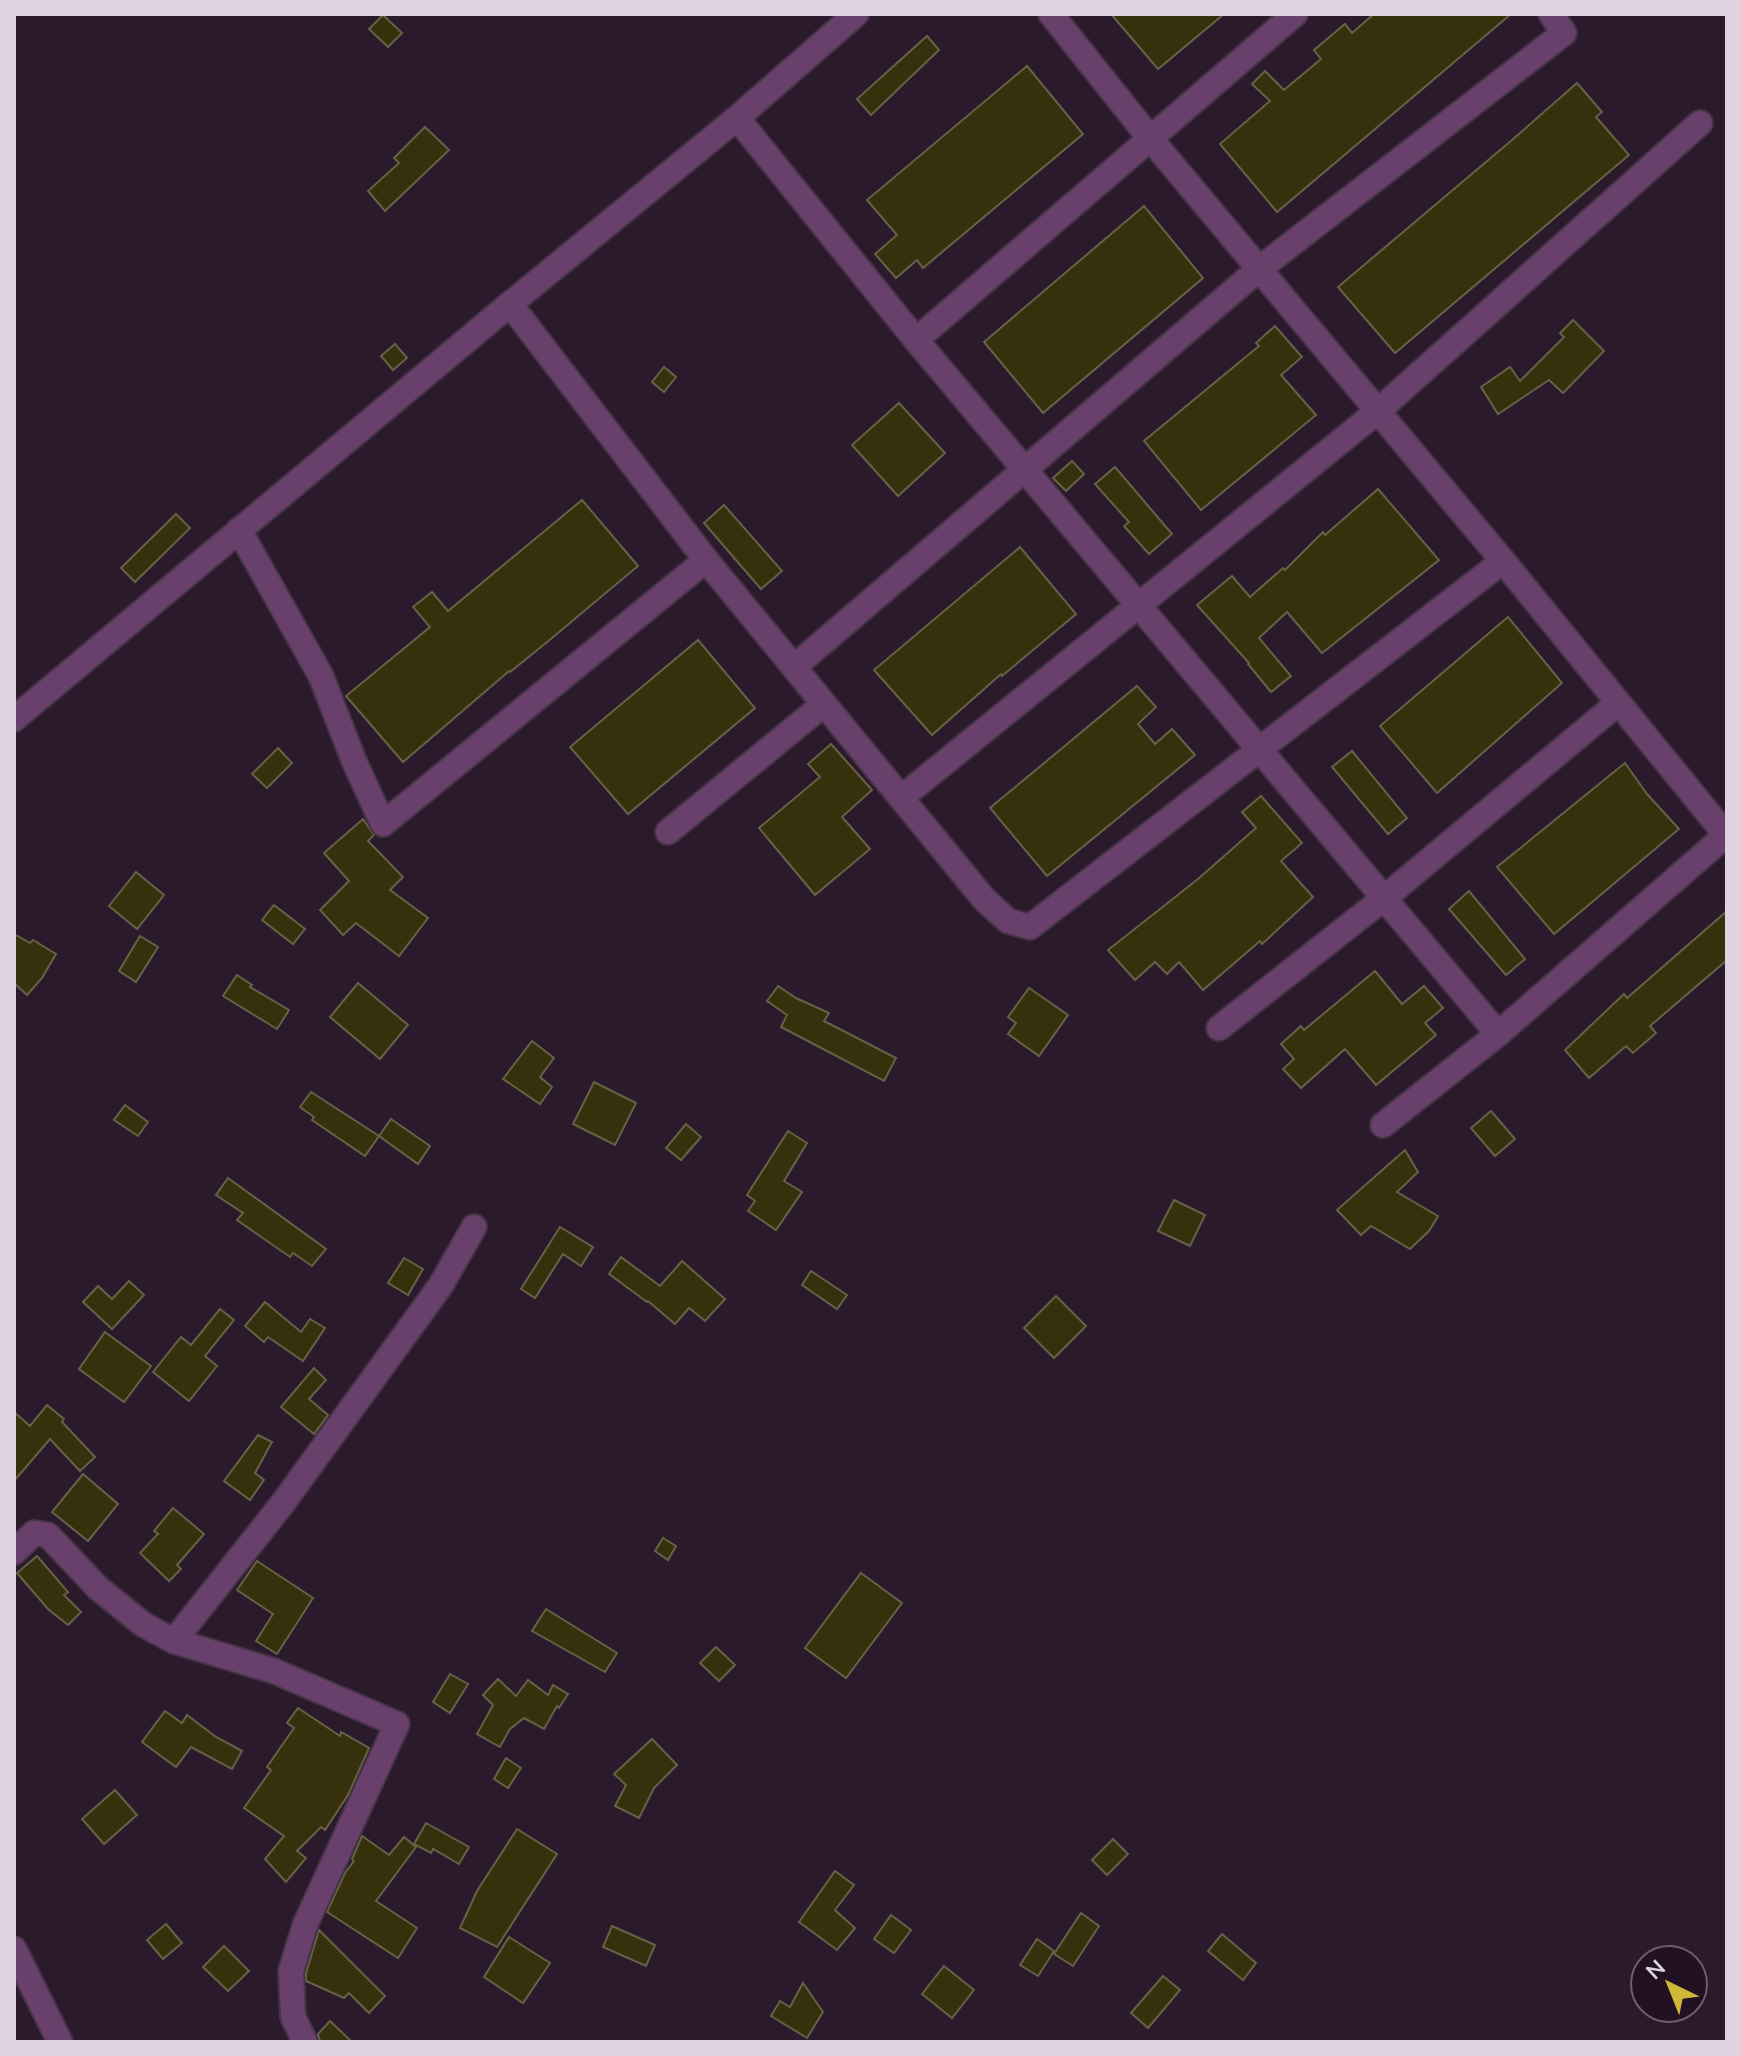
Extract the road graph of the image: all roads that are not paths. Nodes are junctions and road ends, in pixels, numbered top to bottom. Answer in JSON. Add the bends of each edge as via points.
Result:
{"nodes":[{"id":1,"x":856,"y":14,"type":"edge"},
{"id":2,"x":1051,"y":14,"type":"edge"},
{"id":3,"x":1295,"y":14,"type":"edge"},
{"id":4,"x":1551,"y":14,"type":"edge"},
{"id":5,"x":737,"y":118,"type":"junction"},
{"id":6,"x":1700,"y":123,"type":"dead end"},
{"id":7,"x":1149,"y":137,"type":"junction"},
{"id":8,"x":1259,"y":269,"type":"junction"},
{"id":9,"x":510,"y":304,"type":"junction"},
{"id":10,"x":916,"y":340,"type":"junction"},
{"id":11,"x":1378,"y":411,"type":"junction"},
{"id":12,"x":1026,"y":468,"type":"junction"},
{"id":13,"x":239,"y":530,"type":"junction"},
{"id":14,"x":706,"y":560,"type":"junction"},
{"id":15,"x":1503,"y":561,"type":"junction"},
{"id":16,"x":1138,"y":605,"type":"junction"},
{"id":17,"x":794,"y":667,"type":"junction"},
{"id":18,"x":1618,"y":703,"type":"junction"},
{"id":19,"x":824,"y":704,"type":"junction"},
{"id":20,"x":14,"y":719,"type":"edge"},
{"id":21,"x":1258,"y":751,"type":"junction"},
{"id":22,"x":901,"y":798,"type":"junction"},
{"id":23,"x":668,"y":832,"type":"dead end"},
{"id":24,"x":1383,"y":899,"type":"junction"},
{"id":25,"x":1219,"y":1028,"type":"dead end"},
{"id":26,"x":1498,"y":1034,"type":"junction"},
{"id":27,"x":1383,"y":1125,"type":"dead end"},
{"id":28,"x":474,"y":1227,"type":"dead end"},
{"id":29,"x":14,"y":1552,"type":"edge"},
{"id":30,"x":174,"y":1641,"type":"junction"},
{"id":31,"x":14,"y":1949,"type":"edge"},
{"id":32,"x":60,"y":2042,"type":"edge"},
{"id":33,"x":305,"y":2042,"type":"edge"}],
"edges":[{"from":1,"to":5,"type":"street"},
{"from":2,"to":7,"type":"street"},
{"from":3,"to":7,"type":"street"},
{"from":4,"to":8,"type":"street","via":[[1564,33]]},
{"from":5,"to":9,"type":"street"},
{"from":5,"to":10,"type":"street"},
{"from":6,"to":11,"type":"street"},
{"from":7,"to":8,"type":"street"},
{"from":7,"to":10,"type":"street"},
{"from":8,"to":11,"type":"street"},
{"from":8,"to":12,"type":"street"},
{"from":9,"to":13,"type":"street"},
{"from":9,"to":14,"type":"street"},
{"from":10,"to":12,"type":"street"},
{"from":11,"to":15,"type":"street"},
{"from":11,"to":16,"type":"street"},
{"from":12,"to":16,"type":"street"},
{"from":12,"to":17,"type":"street"},
{"from":13,"to":14,"type":"street","via":[[321,676],[383,824]]},
{"from":13,"to":20,"type":"street"},
{"from":14,"to":17,"type":"street"},
{"from":15,"to":18,"type":"street"},
{"from":15,"to":21,"type":"street"},
{"from":16,"to":21,"type":"street"},
{"from":16,"to":22,"type":"street"},
{"from":17,"to":19,"type":"street"},
{"from":18,"to":24,"type":"street"},
{"from":18,"to":26,"type":"street","via":[[1726,835]]},
{"from":19,"to":22,"type":"street"},
{"from":19,"to":23,"type":"street"},
{"from":21,"to":22,"type":"street","via":[[1030,927],[1008,921],[984,899]]},
{"from":21,"to":24,"type":"street"},
{"from":24,"to":25,"type":"street"},
{"from":24,"to":26,"type":"street"},
{"from":26,"to":27,"type":"street"},
{"from":28,"to":30,"type":"street","via":[[441,1285],[283,1503]]},
{"from":29,"to":30,"type":"street","via":[[34,1533],[48,1535],[98,1588],[144,1625]]},
{"from":30,"to":33,"type":"street","via":[[274,1671],[397,1724],[305,1925],[291,1971],[293,2017]]},
{"from":31,"to":32,"type":"street"}]}
